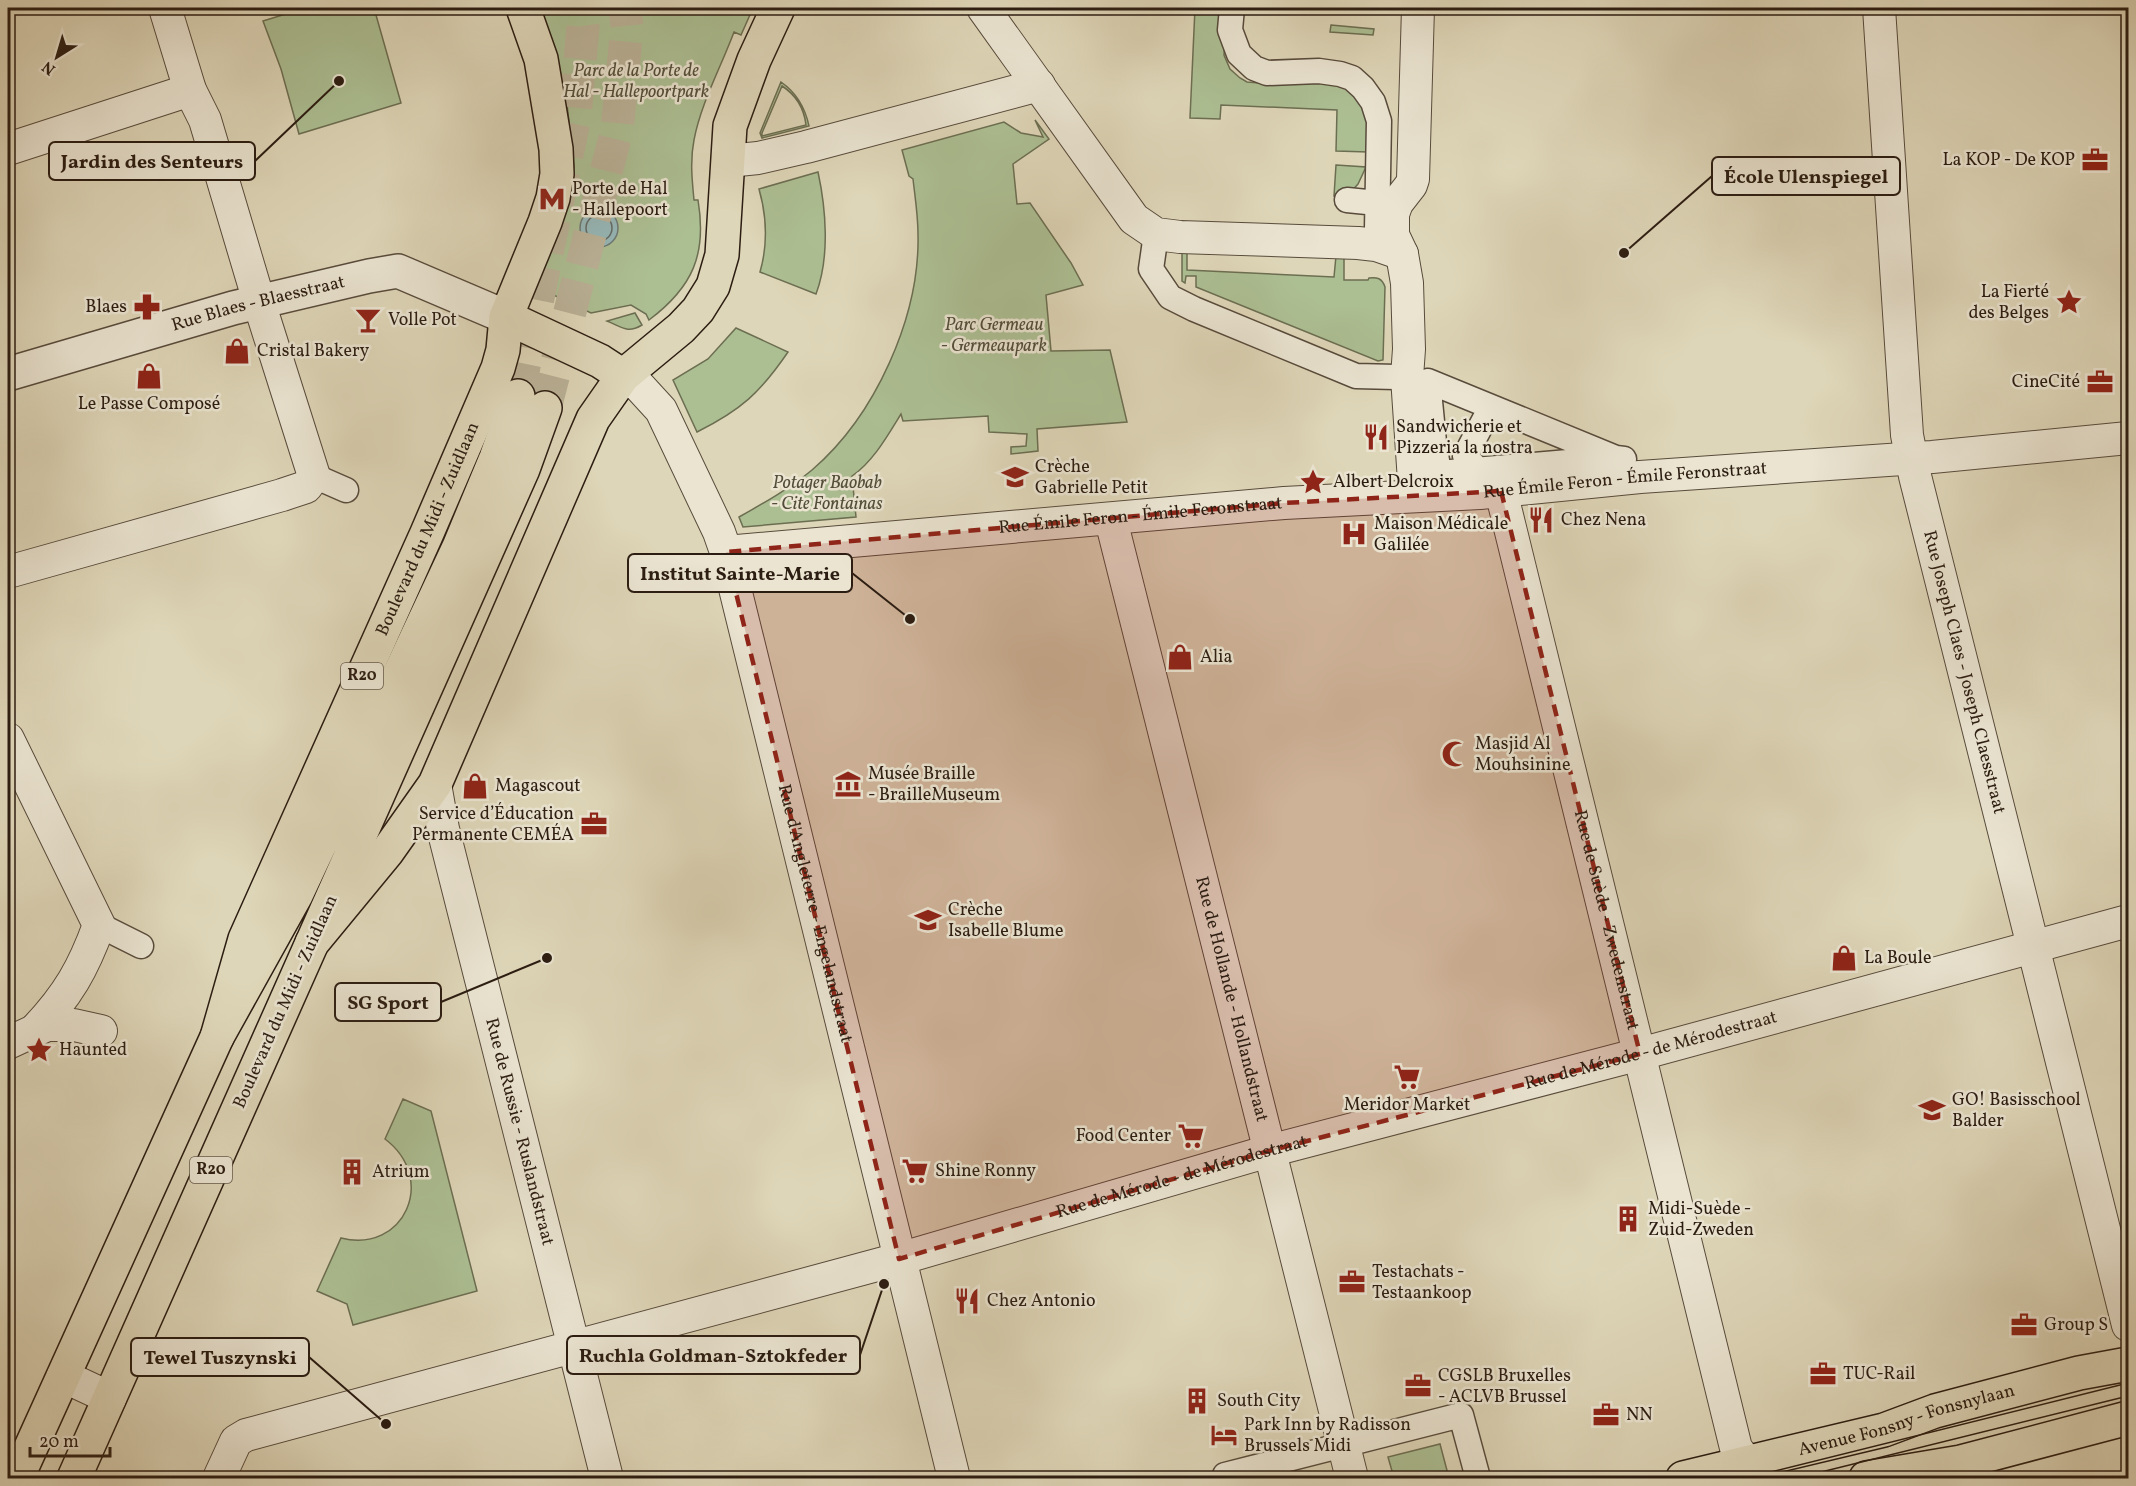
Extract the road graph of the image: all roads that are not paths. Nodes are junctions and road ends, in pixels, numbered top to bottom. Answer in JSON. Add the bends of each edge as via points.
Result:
{"nodes":[{"id":1,"x":165,"y":8,"type":"edge"},
{"id":2,"x":523,"y":8,"type":"edge"},
{"id":3,"x":778,"y":8,"type":"edge"},
{"id":4,"x":983,"y":8,"type":"edge"},
{"id":5,"x":1232,"y":8,"type":"edge"},
{"id":6,"x":1418,"y":8,"type":"edge"},
{"id":7,"x":1879,"y":8,"type":"edge"},
{"id":8,"x":1039,"y":85,"type":"junction"},
{"id":9,"x":190,"y":90,"type":"junction"},
{"id":10,"x":8,"y":149,"type":"edge"},
{"id":11,"x":728,"y":161,"type":"junction"},
{"id":12,"x":1347,"y":200,"type":"dead end"},
{"id":13,"x":1377,"y":203,"type":"junction"},
{"id":14,"x":1377,"y":229,"type":"dead end"},
{"id":15,"x":1156,"y":234,"type":"junction"},
{"id":16,"x":1402,"y":254,"type":"junction"},
{"id":17,"x":259,"y":302,"type":"junction"},
{"id":18,"x":506,"y":317,"type":"junction"},
{"id":19,"x":8,"y":374,"type":"edge"},
{"id":20,"x":623,"y":376,"type":"junction"},
{"id":21,"x":1396,"y":377,"type":"dead end"},
{"id":22,"x":1491,"y":407,"type":"junction"},
{"id":23,"x":2128,"y":438,"type":"edge"},
{"id":24,"x":1911,"y":457,"type":"junction"},
{"id":25,"x":1481,"y":474,"type":"junction"},
{"id":26,"x":314,"y":476,"type":"junction"},
{"id":27,"x":346,"y":490,"type":"dead end"},
{"id":28,"x":1415,"y":496,"type":"junction"},
{"id":29,"x":1111,"y":520,"type":"junction"},
{"id":30,"x":726,"y":552,"type":"junction"},
{"id":31,"x":8,"y":572,"type":"edge"},
{"id":32,"x":8,"y":739,"type":"edge"},
{"id":33,"x":435,"y":784,"type":"junction"},
{"id":34,"x":2128,"y":921,"type":"edge"},
{"id":35,"x":99,"y":926,"type":"junction"},
{"id":36,"x":312,"y":943,"type":"junction"},
{"id":37,"x":141,"y":946,"type":"dead end"},
{"id":38,"x":2033,"y":948,"type":"junction"},
{"id":39,"x":36,"y":1029,"type":"junction"},
{"id":40,"x":101,"y":1031,"type":"dead end"},
{"id":41,"x":217,"y":1036,"type":"junction"},
{"id":42,"x":8,"y":1043,"type":"edge"},
{"id":43,"x":1640,"y":1054,"type":"junction"},
{"id":44,"x":1269,"y":1151,"type":"junction"},
{"id":45,"x":899,"y":1259,"type":"junction"},
{"id":46,"x":2128,"y":1325,"type":"edge"},
{"id":47,"x":573,"y":1346,"type":"junction"},
{"id":48,"x":2128,"y":1364,"type":"edge"},
{"id":49,"x":63,"y":1376,"type":"junction"},
{"id":50,"x":110,"y":1398,"type":"junction"},
{"id":51,"x":2128,"y":1418,"type":"edge"},
{"id":52,"x":1344,"y":1445,"type":"junction"},
{"id":53,"x":1757,"y":1471,"type":"edge"},
{"id":54,"x":17,"y":1479,"type":"edge"},
{"id":55,"x":74,"y":1479,"type":"edge"},
{"id":56,"x":219,"y":1479,"type":"edge"},
{"id":57,"x":607,"y":1479,"type":"edge"},
{"id":58,"x":954,"y":1479,"type":"edge"},
{"id":59,"x":1226,"y":1479,"type":"edge"},
{"id":60,"x":1352,"y":1479,"type":"edge"},
{"id":61,"x":1478,"y":1479,"type":"edge"},
{"id":62,"x":1683,"y":1479,"type":"edge"},
{"id":63,"x":1866,"y":1479,"type":"edge"}],
"edges":[{"from":1,"to":9,"type":"street"},
{"from":2,"to":18,"type":"main road","name":"Boulevard du Midi - Zuidlaan","via":[[541,59],[557,174],[545,222]]},
{"from":3,"to":11,"type":"main road","via":[[730,126]]},
{"from":4,"to":8,"type":"street"},
{"from":5,"to":13,"type":"street","via":[[1230,30],[1239,54],[1254,68],[1267,73],[1340,74],[1364,88],[1379,121],[1372,160]]},
{"from":6,"to":16,"type":"street","via":[[1413,179],[1394,214],[1394,235]]},
{"from":7,"to":24,"type":"street","name":"Rue Joseph Claes - Joseph Claesstraat"},
{"from":8,"to":11,"type":"street","via":[[806,147]]},
{"from":8,"to":15,"type":"street","via":[[1134,219]]},
{"from":9,"to":10,"type":"street"},
{"from":9,"to":17,"type":"street","via":[[205,120]]},
{"from":11,"to":20,"type":"main road","via":[[722,255],[713,286],[681,328]]},
{"from":12,"to":13,"type":"street"},
{"from":13,"to":14,"type":"street"},
{"from":15,"to":16,"type":"street","via":[[1358,243]]},
{"from":15,"to":21,"type":"street","via":[[1151,269],[1170,297],[1356,376]]},
{"from":16,"to":28,"type":"street","via":[[1407,283],[1407,377]]},
{"from":17,"to":18,"type":"street","name":"Rue Blaes - Blaesstraat","via":[[398,271]]},
{"from":17,"to":19,"type":"street","name":"Rue Blaes - Blaesstraat"},
{"from":17,"to":26,"type":"street"},
{"from":18,"to":20,"type":"main road","via":[[600,361]]},
{"from":18,"to":41,"type":"main road","name":"Boulevard du Midi - Zuidlaan","number":"R20","via":[[498,368],[245,939]]},
{"from":20,"to":30,"type":"street","name":"Rue d'Angleterre - Engelandstraat","via":[[639,386],[661,411]]},
{"from":20,"to":33,"type":"main road","via":[[593,419]]},
{"from":22,"to":25,"type":"street"},
{"from":22,"to":25,"type":"street","via":[[1428,381],[1439,473]]},
{"from":22,"to":25,"type":"street","via":[[1622,460],[1588,464],[1580,461]]},
{"from":23,"to":24,"type":"street","name":"Rue Émile Feron - Émile Feronstraat"},
{"from":24,"to":25,"type":"street","name":"Rue Émile Feron - Émile Feronstraat","via":[[1640,477]]},
{"from":24,"to":38,"type":"street","name":"Rue Joseph Claes - Joseph Claesstraat"},
{"from":25,"to":28,"type":"street","name":"Rue Émile Feron - Émile Feronstraat"},
{"from":25,"to":43,"type":"street","name":"Rue de Suède - Zwedenstraat"},
{"from":26,"to":27,"type":"street"},
{"from":26,"to":31,"type":"street","via":[[306,487],[282,495]]},
{"from":28,"to":29,"type":"street","name":"Rue Émile Feron - Émile Feronstraat","via":[[1284,503]]},
{"from":29,"to":30,"type":"street","name":"Rue Émile Feron - Émile Feronstraat"},
{"from":29,"to":44,"type":"street","name":"Rue de Hollande - Hollandstraat"},
{"from":30,"to":45,"type":"street","name":"Rue d'Angleterre - Engelandstraat"},
{"from":32,"to":35,"type":"street"},
{"from":33,"to":36,"type":"main road","via":[[387,852]]},
{"from":33,"to":47,"type":"street","name":"Rue de Russie - Ruslandstraat"},
{"from":34,"to":38,"type":"street","name":"Rue de Mérode - de Mérodestraat"},
{"from":35,"to":37,"type":"street"},
{"from":35,"to":39,"type":"street","via":[[70,989]]},
{"from":36,"to":41,"type":"main road","name":"Boulevard du Midi - Zuidlaan","number":"R20","via":[[523,469],[531,402],[496,458],[296,895]]},
{"from":36,"to":50,"type":"main road","name":"Boulevard du Midi - Zuidlaan","number":"R20"},
{"from":38,"to":43,"type":"street","name":"Rue de Mérode - de Mérodestraat"},
{"from":38,"to":46,"type":"street","name":"Rue Joseph Claes - Joseph Claesstraat"},
{"from":39,"to":40,"type":"street","via":[[59,1025]]},
{"from":39,"to":42,"type":"street"},
{"from":41,"to":49,"type":"main road","name":"Boulevard du Midi - Zuidlaan","number":"R20"},
{"from":43,"to":44,"type":"street","name":"Rue de Mérode - de Mérodestraat"},
{"from":43,"to":53,"type":"street","name":"Rue de Suède - Zwedenstraat","via":[[1736,1448]]},
{"from":44,"to":45,"type":"street","name":"Rue de Mérode - de Mérodestraat"},
{"from":44,"to":52,"type":"street","name":"Rue de Hollande - Hollandstraat"},
{"from":45,"to":47,"type":"street","name":"Rue de Mérode - de Mérodestraat"},
{"from":45,"to":58,"type":"street","name":"Rue d'Angleterre - Engelandstraat"},
{"from":47,"to":56,"type":"street","name":"Rue de Mérode - de Mérodestraat","via":[[246,1435],[237,1441]]},
{"from":47,"to":57,"type":"street","name":"Rue de Russie - Ruslandstraat"},
{"from":48,"to":53,"type":"main road","name":"Avenue Fonsny - Fonsnylaan","via":[[1935,1411]]},
{"from":49,"to":50,"type":"street"},
{"from":49,"to":54,"type":"main road","name":"Boulevard du Midi - Zuidlaan","number":"R20"},
{"from":50,"to":55,"type":"main road","name":"Boulevard du Midi - Zuidlaan","number":"R20"},
{"from":51,"to":63,"type":"main road","via":[[1961,1462]]},
{"from":52,"to":59,"type":"street","via":[[1225,1475]]},
{"from":52,"to":60,"type":"street","name":"Rue de Hollande - Hollandstraat"},
{"from":52,"to":61,"type":"street","via":[[1461,1415]]},
{"from":53,"to":62,"type":"main road","name":"Avenue Fonsny - Fonsnylaan"}]}
